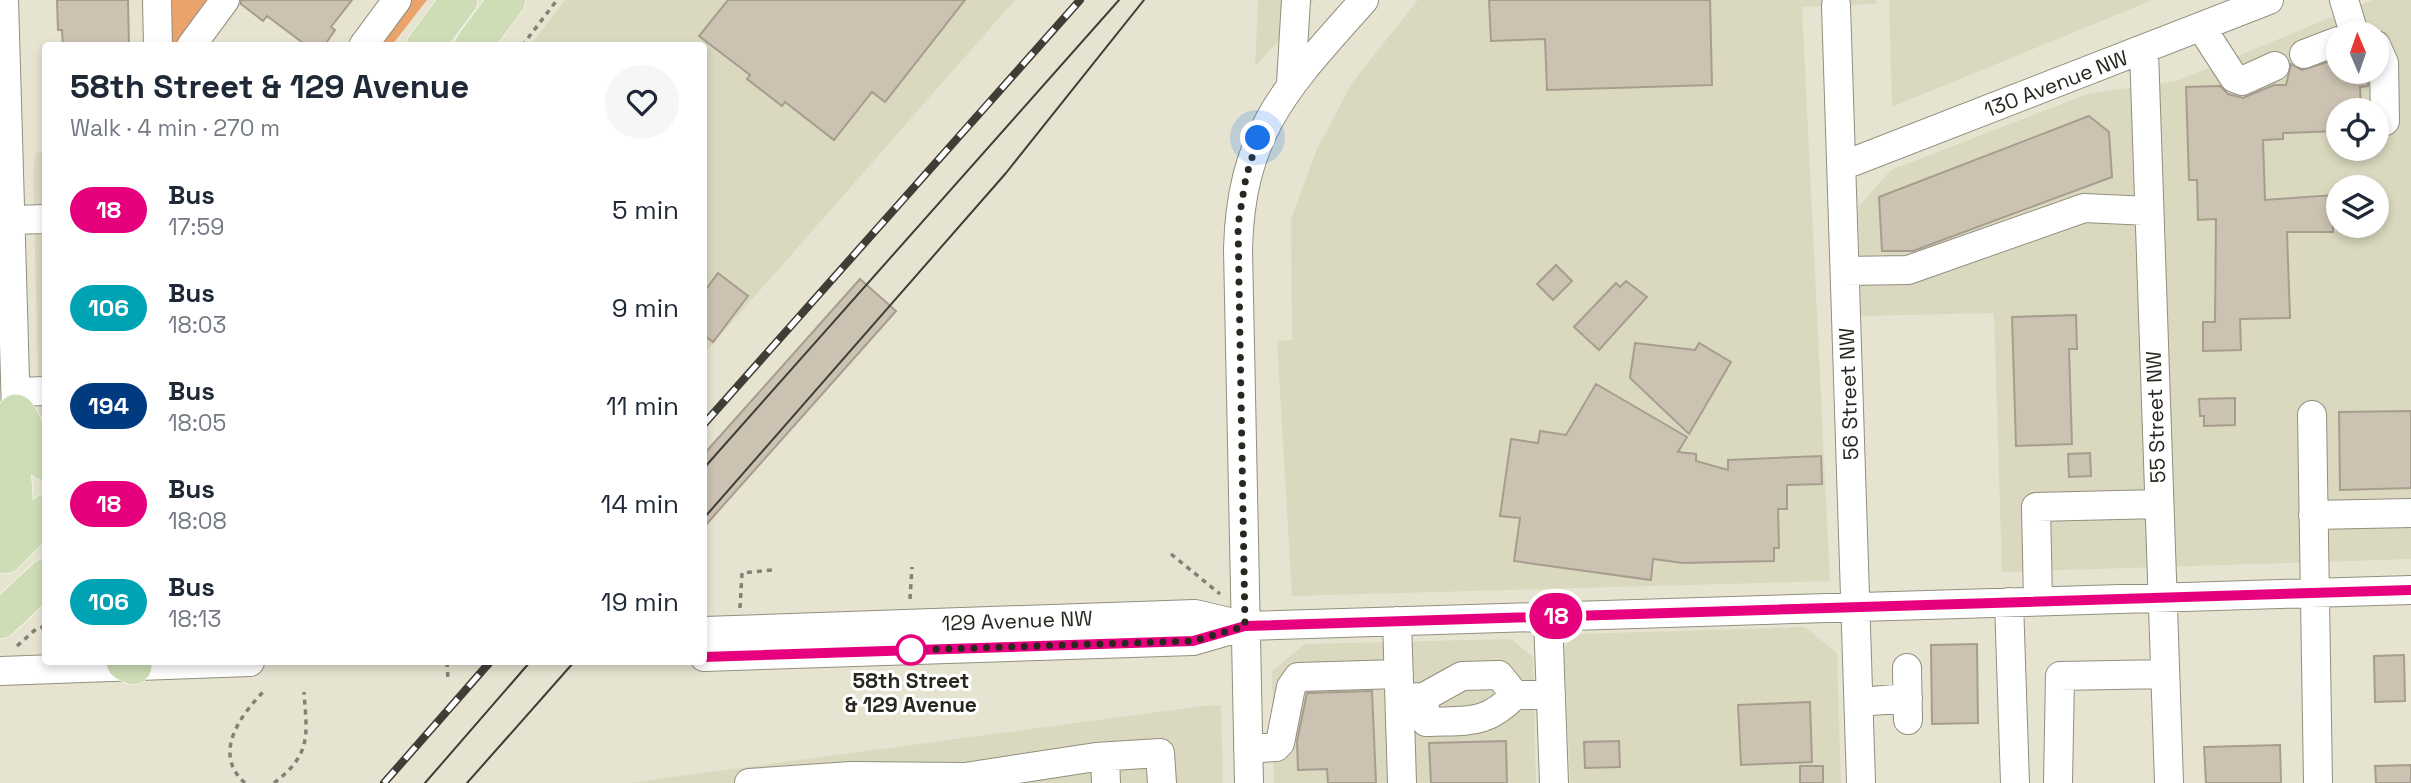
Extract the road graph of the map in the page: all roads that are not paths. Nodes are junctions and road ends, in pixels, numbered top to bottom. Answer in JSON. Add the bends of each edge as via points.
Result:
{"nodes":[{"id":1,"x":4,"y":0,"type":"edge"},
{"id":2,"x":157,"y":0,"type":"edge"},
{"id":3,"x":225,"y":0,"type":"edge"},
{"id":4,"x":397,"y":0,"type":"edge"},
{"id":5,"x":459,"y":0,"type":"edge"},
{"id":6,"x":507,"y":0,"type":"edge"},
{"id":7,"x":1296,"y":0,"type":"edge"},
{"id":8,"x":1364,"y":0,"type":"edge"},
{"id":9,"x":2269,"y":0,"type":"edge"},
{"id":10,"x":2344,"y":0,"type":"edge"},
{"id":11,"x":1836,"y":5,"type":"dead end"},
{"id":12,"x":2350,"y":21,"type":"edge"},
{"id":13,"x":2201,"y":27,"type":"junction"},
{"id":14,"x":158,"y":42,"type":"edge"},
{"id":15,"x":194,"y":42,"type":"edge"},
{"id":16,"x":366,"y":42,"type":"edge"},
{"id":17,"x":428,"y":42,"type":"edge"},
{"id":18,"x":475,"y":42,"type":"edge"},
{"id":19,"x":2326,"y":46,"type":"edge"},
{"id":20,"x":2144,"y":51,"type":"junction"},
{"id":21,"x":2305,"y":54,"type":"dead end"},
{"id":22,"x":2275,"y":66,"type":"dead end"},
{"id":23,"x":1291,"y":83,"type":"junction"},
{"id":24,"x":5,"y":144,"type":"edge"},
{"id":25,"x":1842,"y":166,"type":"junction"},
{"id":26,"x":2149,"y":211,"type":"junction"},
{"id":27,"x":42,"y":219,"type":"edge"},
{"id":28,"x":12,"y":220,"type":"junction"},
{"id":29,"x":1845,"y":271,"type":"junction"},
{"id":30,"x":8,"y":348,"type":"edge"},
{"id":31,"x":42,"y":393,"type":"edge"},
{"id":32,"x":17,"y":402,"type":"junction"},
{"id":33,"x":2312,"y":415,"type":"dead end"},
{"id":34,"x":42,"y":459,"type":"edge"},
{"id":35,"x":2160,"y":504,"type":"junction"},
{"id":36,"x":2411,"y":513,"type":"edge"},
{"id":37,"x":2313,"y":515,"type":"junction"},
{"id":38,"x":42,"y":517,"type":"edge"},
{"id":39,"x":8,"y":551,"type":"edge"},
{"id":40,"x":42,"y":583,"type":"edge"},
{"id":41,"x":2411,"y":590,"type":"edge"},
{"id":42,"x":2314,"y":592,"type":"junction"},
{"id":43,"x":2163,"y":598,"type":"junction"},
{"id":44,"x":2038,"y":601,"type":"junction"},
{"id":45,"x":2009,"y":603,"type":"junction"},
{"id":46,"x":1856,"y":607,"type":"junction"},
{"id":47,"x":1548,"y":617,"type":"junction"},
{"id":48,"x":1397,"y":621,"type":"junction"},
{"id":49,"x":1245,"y":626,"type":"junction"},
{"id":50,"x":12,"y":630,"type":"edge"},
{"id":51,"x":707,"y":631,"type":"edge"},
{"id":52,"x":707,"y":657,"type":"edge"},
{"id":53,"x":121,"y":665,"type":"edge"},
{"id":54,"x":1907,"y":668,"type":"dead end"},
{"id":55,"x":0,"y":671,"type":"edge"},
{"id":56,"x":2165,"y":674,"type":"junction"},
{"id":57,"x":1407,"y":690,"type":"junction"},
{"id":58,"x":1515,"y":695,"type":"junction"},
{"id":59,"x":1551,"y":695,"type":"junction"},
{"id":60,"x":1859,"y":702,"type":"junction"},
{"id":61,"x":1248,"y":750,"type":"junction"},
{"id":62,"x":1105,"y":770,"type":"edge"},
{"id":63,"x":1047,"y":774,"type":"edge"},
{"id":64,"x":982,"y":779,"type":"edge"},
{"id":65,"x":749,"y":783,"type":"edge"},
{"id":66,"x":1162,"y":783,"type":"edge"},
{"id":67,"x":1249,"y":783,"type":"edge"},
{"id":68,"x":1402,"y":783,"type":"edge"},
{"id":69,"x":1554,"y":783,"type":"edge"},
{"id":70,"x":1861,"y":783,"type":"edge"},
{"id":71,"x":2015,"y":783,"type":"edge"},
{"id":72,"x":2058,"y":783,"type":"edge"},
{"id":73,"x":2169,"y":783,"type":"edge"},
{"id":74,"x":2318,"y":783,"type":"edge"}],
"edges":[{"from":1,"to":24,"type":"street"},
{"from":2,"to":14,"type":"street"},
{"from":3,"to":15,"type":"street"},
{"from":4,"to":16,"type":"street"},
{"from":5,"to":17,"type":"main road"},
{"from":6,"to":18,"type":"main road"},
{"from":7,"to":23,"type":"street"},
{"from":8,"to":23,"type":"street"},
{"from":9,"to":13,"type":"street","name":"130 Avenue NW"},
{"from":10,"to":12,"type":"street"},
{"from":11,"to":25,"type":"street","name":"56 Street NW"},
{"from":13,"to":20,"type":"street","name":"130 Avenue NW"},
{"from":13,"to":22,"type":"street","via":[[2234,78],[2242,81]]},
{"from":19,"to":21,"type":"street"},
{"from":20,"to":25,"type":"street","name":"130 Avenue NW"},
{"from":20,"to":26,"type":"street","name":"55 Street NW"},
{"from":23,"to":49,"type":"street","via":[[1258,138],[1238,225]]},
{"from":24,"to":28,"type":"street"},
{"from":25,"to":29,"type":"street","name":"56 Street NW"},
{"from":26,"to":29,"type":"street","via":[[2084,208],[1908,270]]},
{"from":26,"to":35,"type":"street","name":"55 Street NW"},
{"from":27,"to":28,"type":"street"},
{"from":28,"to":30,"type":"street"},
{"from":29,"to":46,"type":"street","name":"56 Street NW"},
{"from":30,"to":32,"type":"street"},
{"from":31,"to":32,"type":"street"},
{"from":32,"to":34,"type":"main road","via":[[31,449]]},
{"from":32,"to":39,"type":"main road","via":[[10,431]]},
{"from":33,"to":37,"type":"street"},
{"from":35,"to":43,"type":"street","name":"55 Street NW"},
{"from":35,"to":44,"type":"street","via":[[2036,507]]},
{"from":36,"to":37,"type":"street"},
{"from":37,"to":42,"type":"street"},
{"from":38,"to":39,"type":"main road"},
{"from":40,"to":50,"type":"main road"},
{"from":41,"to":42,"type":"street","name":"129 Avenue NW"},
{"from":42,"to":43,"type":"street","name":"129 Avenue NW"},
{"from":42,"to":74,"type":"street"},
{"from":43,"to":44,"type":"street","name":"129 Avenue NW"},
{"from":43,"to":56,"type":"street","name":"55 Street NW"},
{"from":44,"to":45,"type":"street","name":"129 Avenue NW"},
{"from":45,"to":46,"type":"street","name":"129 Avenue NW"},
{"from":45,"to":71,"type":"street"},
{"from":46,"to":47,"type":"street","name":"129 Avenue NW"},
{"from":46,"to":60,"type":"street","name":"56 Street NW"},
{"from":47,"to":48,"type":"street","name":"129 Avenue NW"},
{"from":47,"to":59,"type":"street"},
{"from":48,"to":49,"type":"street","name":"129 Avenue NW"},
{"from":48,"to":57,"type":"street"},
{"from":49,"to":51,"type":"street","name":"129 Avenue NW","via":[[1195,614]]},
{"from":49,"to":52,"type":"street","name":"129 Avenue NW","via":[[1193,641]]},
{"from":49,"to":61,"type":"street"},
{"from":53,"to":55,"type":"street"},
{"from":54,"to":60,"type":"street","via":[[1908,709]]},
{"from":56,"to":72,"type":"street","via":[[2060,676]]},
{"from":56,"to":73,"type":"street","name":"55 Street NW"},
{"from":57,"to":58,"type":"street","via":[[1462,676],[1499,675]]},
{"from":57,"to":58,"type":"street","via":[[1426,722],[1479,719],[1498,713]]},
{"from":57,"to":61,"type":"street","via":[[1298,677],[1290,687],[1280,743]]},
{"from":57,"to":68,"type":"street"},
{"from":58,"to":59,"type":"street"},
{"from":59,"to":69,"type":"street"},
{"from":60,"to":70,"type":"street","name":"56 Street NW"},
{"from":61,"to":67,"type":"street"},
{"from":62,"to":63,"type":"street"},
{"from":62,"to":66,"type":"street","via":[[1160,753]]},
{"from":63,"to":64,"type":"street"},
{"from":64,"to":65,"type":"street","via":[[851,776]]}]}
